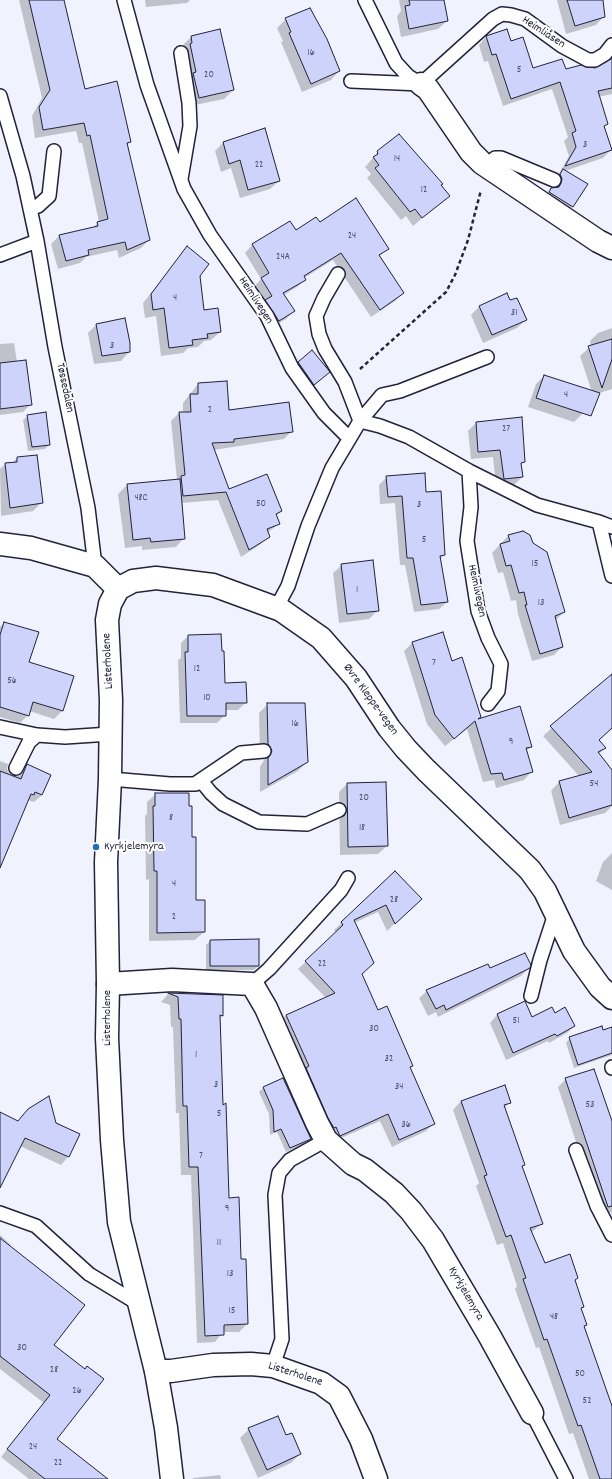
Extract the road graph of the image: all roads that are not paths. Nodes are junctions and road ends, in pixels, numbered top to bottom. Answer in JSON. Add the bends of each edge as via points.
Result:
{"nodes":[{"id":1,"x":124,"y":0,"type":"edge"},
{"id":2,"x":365,"y":0,"type":"edge"},
{"id":3,"x":612,"y":45,"type":"edge"},
{"id":4,"x":181,"y":53,"type":"dead end"},
{"id":5,"x":351,"y":81,"type":"dead end"},
{"id":6,"x":420,"y":84,"type":"junction"},
{"id":7,"x":0,"y":96,"type":"edge"},
{"id":8,"x":54,"y":151,"type":"dead end"},
{"id":9,"x":488,"y":167,"type":"junction"},
{"id":10,"x":181,"y":179,"type":"junction"},
{"id":11,"x":554,"y":180,"type":"dead end"},
{"id":12,"x":30,"y":209,"type":"junction"},
{"id":13,"x":37,"y":241,"type":"junction"},
{"id":14,"x":607,"y":242,"type":"edge"},
{"id":15,"x":0,"y":255,"type":"edge"},
{"id":16,"x":338,"y":274,"type":"dead end"},
{"id":17,"x":487,"y":357,"type":"dead end"},
{"id":18,"x":360,"y":421,"type":"junction"},
{"id":19,"x":349,"y":438,"type":"junction"},
{"id":20,"x":469,"y":471,"type":"junction"},
{"id":21,"x":599,"y":522,"type":"junction"},
{"id":22,"x":612,"y":527,"type":"edge"},
{"id":23,"x":0,"y":544,"type":"edge"},
{"id":24,"x":95,"y":566,"type":"junction"},
{"id":25,"x":612,"y":576,"type":"edge"},
{"id":26,"x":118,"y":589,"type":"junction"},
{"id":27,"x":281,"y":610,"type":"junction"},
{"id":28,"x":488,"y":704,"type":"dead end"},
{"id":29,"x":0,"y":727,"type":"edge"},
{"id":30,"x":110,"y":734,"type":"junction"},
{"id":31,"x":37,"y":735,"type":"junction"},
{"id":32,"x":264,"y":751,"type":"dead end"},
{"id":33,"x":16,"y":768,"type":"dead end"},
{"id":34,"x":110,"y":779,"type":"junction"},
{"id":35,"x":195,"y":784,"type":"junction"},
{"id":36,"x":339,"y":810,"type":"dead end"},
{"id":37,"x":348,"y":878,"type":"dead end"},
{"id":38,"x":555,"y":914,"type":"junction"},
{"id":39,"x":108,"y":984,"type":"junction"},
{"id":40,"x":252,"y":984,"type":"junction"},
{"id":41,"x":531,"y":996,"type":"dead end"},
{"id":42,"x":612,"y":998,"type":"edge"},
{"id":43,"x":326,"y":1140,"type":"junction"},
{"id":44,"x":576,"y":1150,"type":"dead end"},
{"id":45,"x":0,"y":1213,"type":"edge"},
{"id":46,"x":612,"y":1235,"type":"edge"},
{"id":47,"x":139,"y":1299,"type":"junction"},
{"id":48,"x":272,"y":1366,"type":"junction"},
{"id":49,"x":156,"y":1371,"type":"junction"},
{"id":50,"x":532,"y":1413,"type":"joint"},
{"id":51,"x":172,"y":1479,"type":"edge"},
{"id":52,"x":376,"y":1479,"type":"edge"},
{"id":53,"x":566,"y":1479,"type":"edge"}],
"edges":[{"from":1,"to":10,"type":"lane","name":"Heimlivegen","via":[[147,85]]},
{"from":2,"to":6,"type":"lane","via":[[396,63]]},
{"from":3,"to":6,"type":"lane","name":"Heimliåsen","via":[[605,54],[595,60],[588,60],[562,46],[525,19],[502,14]]},
{"from":4,"to":10,"type":"lane","via":[[190,103],[190,126]]},
{"from":5,"to":6,"type":"lane"},
{"from":6,"to":9,"type":"street","via":[[428,89],[471,152]]},
{"from":7,"to":12,"type":"lane","name":"Tøssedalen"},
{"from":8,"to":12,"type":"lane","via":[[49,196],[38,206]]},
{"from":9,"to":11,"type":"lane","via":[[495,158],[501,158]]},
{"from":9,"to":14,"type":"street"},
{"from":10,"to":19,"type":"lane","name":"Heimlivegen","via":[[210,235],[267,316],[292,368],[324,412]]},
{"from":12,"to":13,"type":"lane","name":"Tøssedalen"},
{"from":13,"to":15,"type":"lane"},
{"from":13,"to":24,"type":"lane","name":"Tøssedalen","via":[[55,347],[88,508]]},
{"from":16,"to":18,"type":"lane","via":[[316,316],[318,334],[345,382]]},
{"from":17,"to":18,"type":"lane","via":[[382,395]]},
{"from":18,"to":19,"type":"lane"},
{"from":18,"to":20,"type":"lane","via":[[408,437]]},
{"from":19,"to":27,"type":"lane","via":[[332,468],[308,526],[288,586],[281,599]]},
{"from":20,"to":21,"type":"lane","via":[[536,505]]},
{"from":20,"to":28,"type":"lane","name":"Heimlivegen","via":[[472,507],[468,541],[470,564],[478,611],[501,664],[498,691]]},
{"from":21,"to":22,"type":"lane"},
{"from":21,"to":25,"type":"lane"},
{"from":23,"to":24,"type":"street","via":[[31,548]]},
{"from":24,"to":26,"type":"street"},
{"from":26,"to":27,"type":"street","name":"Øvre Kleppe-vegen","via":[[133,581],[156,578],[212,585]]},
{"from":26,"to":30,"type":"street","name":"Listerholene","via":[[110,604],[107,620]]},
{"from":27,"to":38,"type":"street","name":"Øvre Kleppe-vegen","via":[[321,638],[331,649],[356,678],[406,749],[530,870],[545,891]]},
{"from":29,"to":31,"type":"lane"},
{"from":30,"to":31,"type":"lane","via":[[65,737]]},
{"from":30,"to":34,"type":"street","name":"Listerholene"},
{"from":31,"to":33,"type":"lane","via":[[29,742]]},
{"from":32,"to":35,"type":"lane","via":[[241,753]]},
{"from":34,"to":35,"type":"lane"},
{"from":34,"to":39,"type":"street","name":"Listerholene","via":[[106,862]]},
{"from":35,"to":36,"type":"lane","via":[[202,782],[223,804],[259,822],[307,824]]},
{"from":37,"to":40,"type":"lane","via":[[341,890],[269,969]]},
{"from":38,"to":41,"type":"lane"},
{"from":38,"to":42,"type":"street","name":"Øvre Kleppe-vegen","via":[[584,966],[600,988]]},
{"from":39,"to":40,"type":"street","via":[[172,980]]},
{"from":39,"to":47,"type":"street","name":"Listerholene","via":[[107,1038],[116,1193],[119,1222]]},
{"from":40,"to":43,"type":"street","name":"Kyrkjelemyra","via":[[266,1008]]},
{"from":43,"to":48,"type":"lane","via":[[290,1160],[279,1173],[274,1195],[282,1339]]},
{"from":43,"to":50,"type":"street","name":"Kyrkjelemyra","via":[[353,1164],[365,1170],[394,1193],[433,1240]]},
{"from":44,"to":46,"type":"lane","via":[[597,1206]]},
{"from":45,"to":47,"type":"lane","via":[[36,1226],[90,1274],[132,1300]]},
{"from":47,"to":49,"type":"street","name":"Listerholene"},
{"from":48,"to":49,"type":"street","name":"Listerholene","via":[[213,1365]]},
{"from":48,"to":52,"type":"street","name":"Listerholene","via":[[321,1383],[340,1396],[361,1439]]},
{"from":49,"to":51,"type":"street","name":"Listerholene"},
{"from":50,"to":53,"type":"lane","name":"Kyrkjelemyra"}]}
